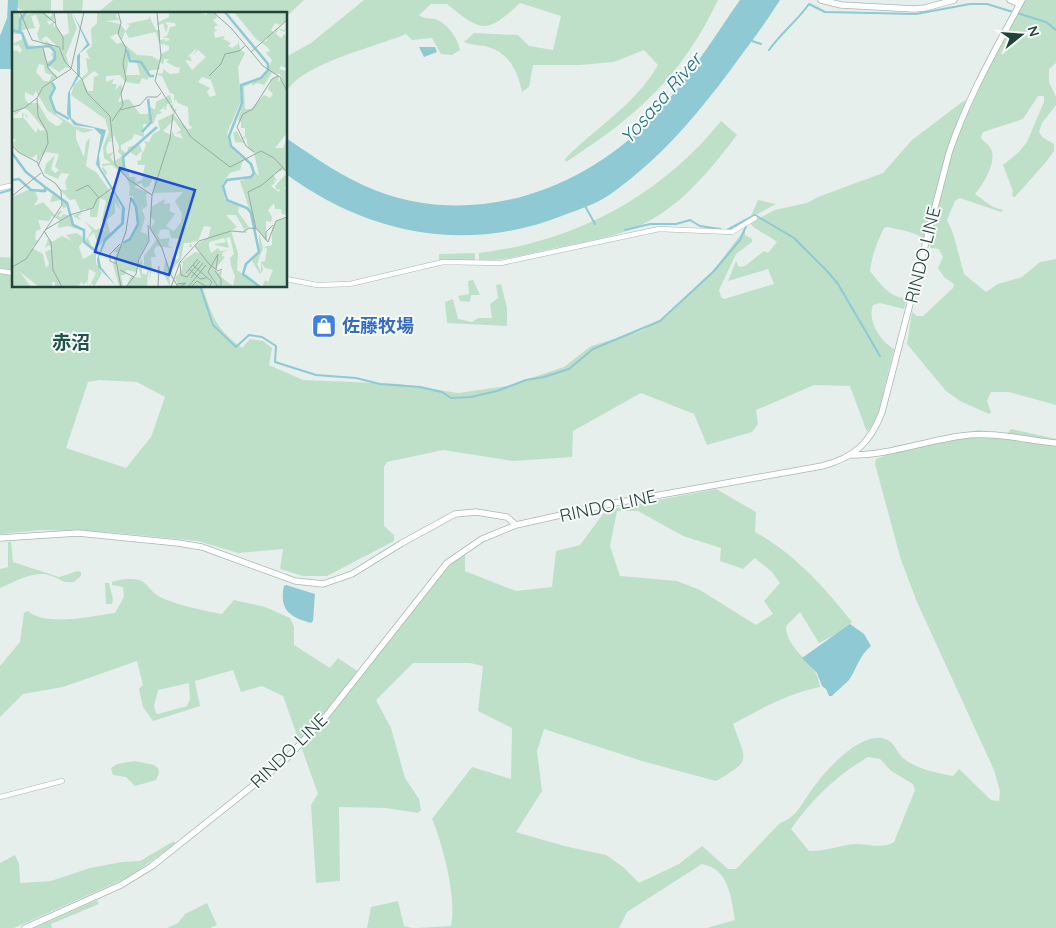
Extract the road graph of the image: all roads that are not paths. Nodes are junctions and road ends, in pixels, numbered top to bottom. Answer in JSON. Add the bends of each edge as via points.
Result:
{"nodes":[{"id":1,"x":821,"y":0,"type":"edge"},
{"id":2,"x":954,"y":0,"type":"edge"},
{"id":3,"x":1010,"y":0,"type":"edge"},
{"id":4,"x":1021,"y":2,"type":"edge"},
{"id":5,"x":755,"y":218,"type":"dead end"},
{"id":6,"x":288,"y":279,"type":"edge"},
{"id":7,"x":1056,"y":443,"type":"edge"},
{"id":8,"x":852,"y":455,"type":"junction"},
{"id":9,"x":516,"y":526,"type":"junction"},
{"id":10,"x":0,"y":538,"type":"edge"},
{"id":11,"x":62,"y":781,"type":"dead end"},
{"id":12,"x":0,"y":797,"type":"edge"},
{"id":13,"x":25,"y":928,"type":"edge"}],
"edges":[{"from":1,"to":2,"type":"street","via":[[841,5],[914,9]]},
{"from":3,"to":4,"type":"street"},
{"from":4,"to":8,"type":"street","name":"RINDO LINE","via":[[957,128],[882,412],[869,437]]},
{"from":5,"to":6,"type":"street","via":[[732,232],[659,229],[497,263],[443,262],[350,284],[317,285]]},
{"from":7,"to":8,"type":"street","via":[[976,434],[878,454]]},
{"from":8,"to":9,"type":"street","name":"RINDO LINE","via":[[822,466],[615,503]]},
{"from":9,"to":10,"type":"street","via":[[507,517],[476,512],[455,514],[352,574],[323,584],[295,581],[202,547],[178,543],[78,533]]},
{"from":9,"to":13,"type":"street","name":"RINDO LINE","via":[[482,538],[447,563],[323,720],[284,761],[228,807],[137,876]]},
{"from":11,"to":12,"type":"street"}]}
